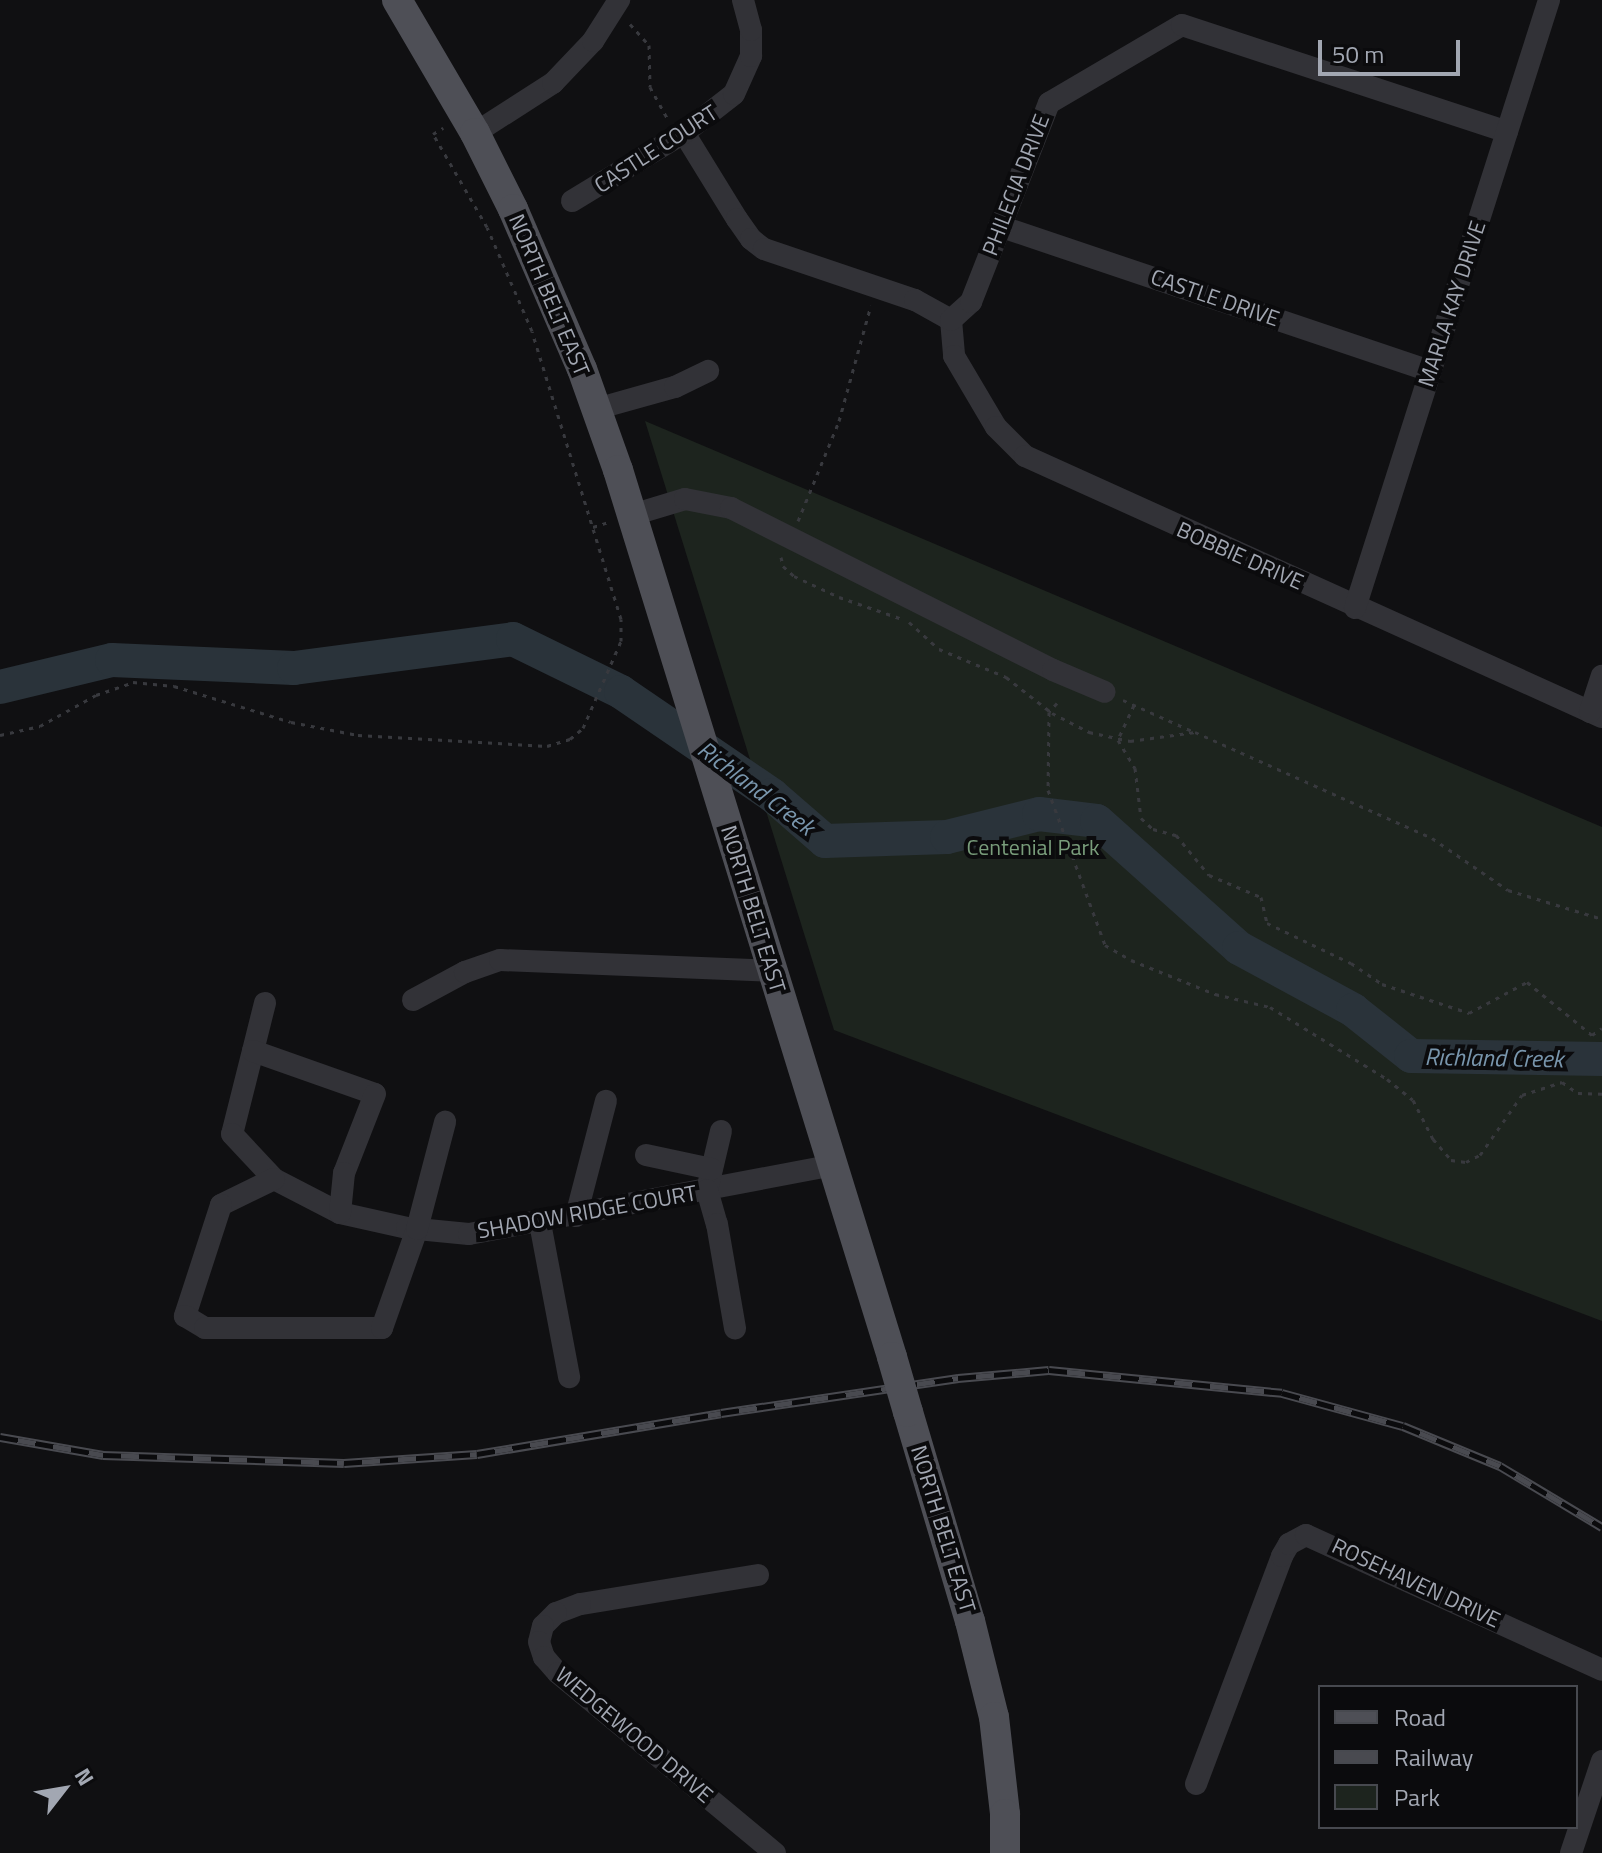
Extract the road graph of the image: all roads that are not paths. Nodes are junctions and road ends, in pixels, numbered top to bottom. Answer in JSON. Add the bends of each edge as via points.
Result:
{"nodes":[{"id":1,"x":397,"y":0,"type":"edge"},
{"id":2,"x":743,"y":0,"type":"edge"},
{"id":3,"x":1549,"y":0,"type":"edge"},
{"id":4,"x":615,"y":7,"type":"edge"},
{"id":5,"x":470,"y":124,"type":"junction"},
{"id":6,"x":1507,"y":132,"type":"junction"},
{"id":7,"x":684,"y":133,"type":"junction"},
{"id":8,"x":572,"y":201,"type":"dead end"},
{"id":9,"x":999,"y":226,"type":"junction"},
{"id":10,"x":951,"y":320,"type":"junction"},
{"id":11,"x":708,"y":371,"type":"dead end"},
{"id":12,"x":1430,"y":371,"type":"junction"},
{"id":13,"x":596,"y":409,"type":"junction"},
{"id":14,"x":632,"y":515,"type":"junction"},
{"id":15,"x":1355,"y":608,"type":"junction"},
{"id":16,"x":1602,"y":676,"type":"edge"},
{"id":17,"x":1105,"y":692,"type":"road end"},
{"id":18,"x":1596,"y":714,"type":"edge"},
{"id":19,"x":772,"y":971,"type":"junction"},
{"id":20,"x":413,"y":1000,"type":"dead end"},
{"id":21,"x":265,"y":1003,"type":"dead end"},
{"id":22,"x":253,"y":1051,"type":"junction"},
{"id":23,"x":606,"y":1101,"type":"dead end"},
{"id":24,"x":445,"y":1122,"type":"dead end"},
{"id":25,"x":721,"y":1131,"type":"dead end"},
{"id":26,"x":646,"y":1155,"type":"dead end"},
{"id":27,"x":833,"y":1165,"type":"junction"},
{"id":28,"x":274,"y":1179,"type":"junction"},
{"id":29,"x":710,"y":1179,"type":"junction"},
{"id":30,"x":340,"y":1213,"type":"junction"},
{"id":31,"x":576,"y":1216,"type":"junction"},
{"id":32,"x":540,"y":1223,"type":"junction"},
{"id":33,"x":417,"y":1229,"type":"junction"},
{"id":34,"x":735,"y":1328,"type":"dead end"},
{"id":35,"x":569,"y":1377,"type":"dead end"},
{"id":36,"x":758,"y":1575,"type":"dead end"},
{"id":37,"x":1602,"y":1670,"type":"edge"},
{"id":38,"x":1602,"y":1761,"type":"edge"},
{"id":39,"x":1196,"y":1784,"type":"dead end"},
{"id":40,"x":775,"y":1853,"type":"edge"},
{"id":41,"x":1005,"y":1853,"type":"edge"},
{"id":42,"x":1571,"y":1853,"type":"edge"}],
"edges":[{"from":1,"to":5,"type":"main road","name":"NORTH BELT EAST"},
{"from":2,"to":7,"type":"street","name":"CASTLE COURT","via":[[751,30],[745,77],[719,110]]},
{"from":3,"to":6,"type":"street","name":"MARLA KAY DRIVE"},
{"from":4,"to":5,"type":"street","via":[[593,41],[553,83]]},
{"from":5,"to":13,"type":"main road","name":"NORTH BELT EAST","via":[[513,209]]},
{"from":6,"to":9,"type":"street","name":"PHILECIA DRIVE","via":[[1182,25],[1049,103]]},
{"from":6,"to":12,"type":"street","name":"MARLA KAY DRIVE"},
{"from":7,"to":8,"type":"street","name":"CASTLE COURT"},
{"from":7,"to":10,"type":"street","via":[[737,219],[764,249],[915,300]]},
{"from":9,"to":10,"type":"street","name":"PHILECIA DRIVE","via":[[971,302]]},
{"from":9,"to":12,"type":"street","name":"CASTLE DRIVE"},
{"from":10,"to":15,"type":"street","name":"BOBBIE DRIVE","via":[[954,356],[996,427],[1025,456]]},
{"from":11,"to":13,"type":"street","via":[[675,387]]},
{"from":12,"to":15,"type":"street","name":"MARLA KAY DRIVE"},
{"from":13,"to":14,"type":"main road","name":"NORTH BELT EAST"},
{"from":14,"to":17,"type":"street","via":[[685,499],[731,508]]},
{"from":14,"to":19,"type":"main road","name":"NORTH BELT EAST"},
{"from":15,"to":18,"type":"street","name":"BOBBIE DRIVE"},
{"from":16,"to":18,"type":"street"},
{"from":19,"to":20,"type":"street","via":[[500,960]]},
{"from":19,"to":27,"type":"main road","name":"NORTH BELT EAST"},
{"from":21,"to":22,"type":"street"},
{"from":22,"to":28,"type":"street","name":"SHADOW RIDGE COURT","via":[[232,1134]]},
{"from":22,"to":30,"type":"street","via":[[375,1094],[344,1173]]},
{"from":23,"to":31,"type":"street"},
{"from":24,"to":33,"type":"street"},
{"from":25,"to":29,"type":"street"},
{"from":26,"to":29,"type":"street"},
{"from":27,"to":29,"type":"street","name":"SHADOW RIDGE COURT"},
{"from":27,"to":41,"type":"main road","name":"NORTH BELT EAST","bridge":true,"via":[[970,1621],[994,1717]]},
{"from":28,"to":30,"type":"street","name":"SHADOW RIDGE COURT"},
{"from":28,"to":33,"type":"street","via":[[221,1205],[185,1316],[205,1328],[382,1328]]},
{"from":29,"to":31,"type":"street","name":"SHADOW RIDGE COURT"},
{"from":29,"to":34,"type":"street"},
{"from":30,"to":33,"type":"street","name":"SHADOW RIDGE COURT"},
{"from":31,"to":32,"type":"street","name":"SHADOW RIDGE COURT"},
{"from":32,"to":33,"type":"street","name":"SHADOW RIDGE COURT","via":[[469,1234]]},
{"from":32,"to":35,"type":"street"},
{"from":36,"to":40,"type":"street","name":"WEDGEWOOD DRIVE","via":[[580,1604],[556,1613],[543,1626],[539,1642],[558,1673]]},
{"from":37,"to":39,"type":"street","name":"ROSEHAVEN DRIVE","via":[[1306,1535],[1289,1544],[1282,1556]]},
{"from":38,"to":42,"type":"street"}]}
